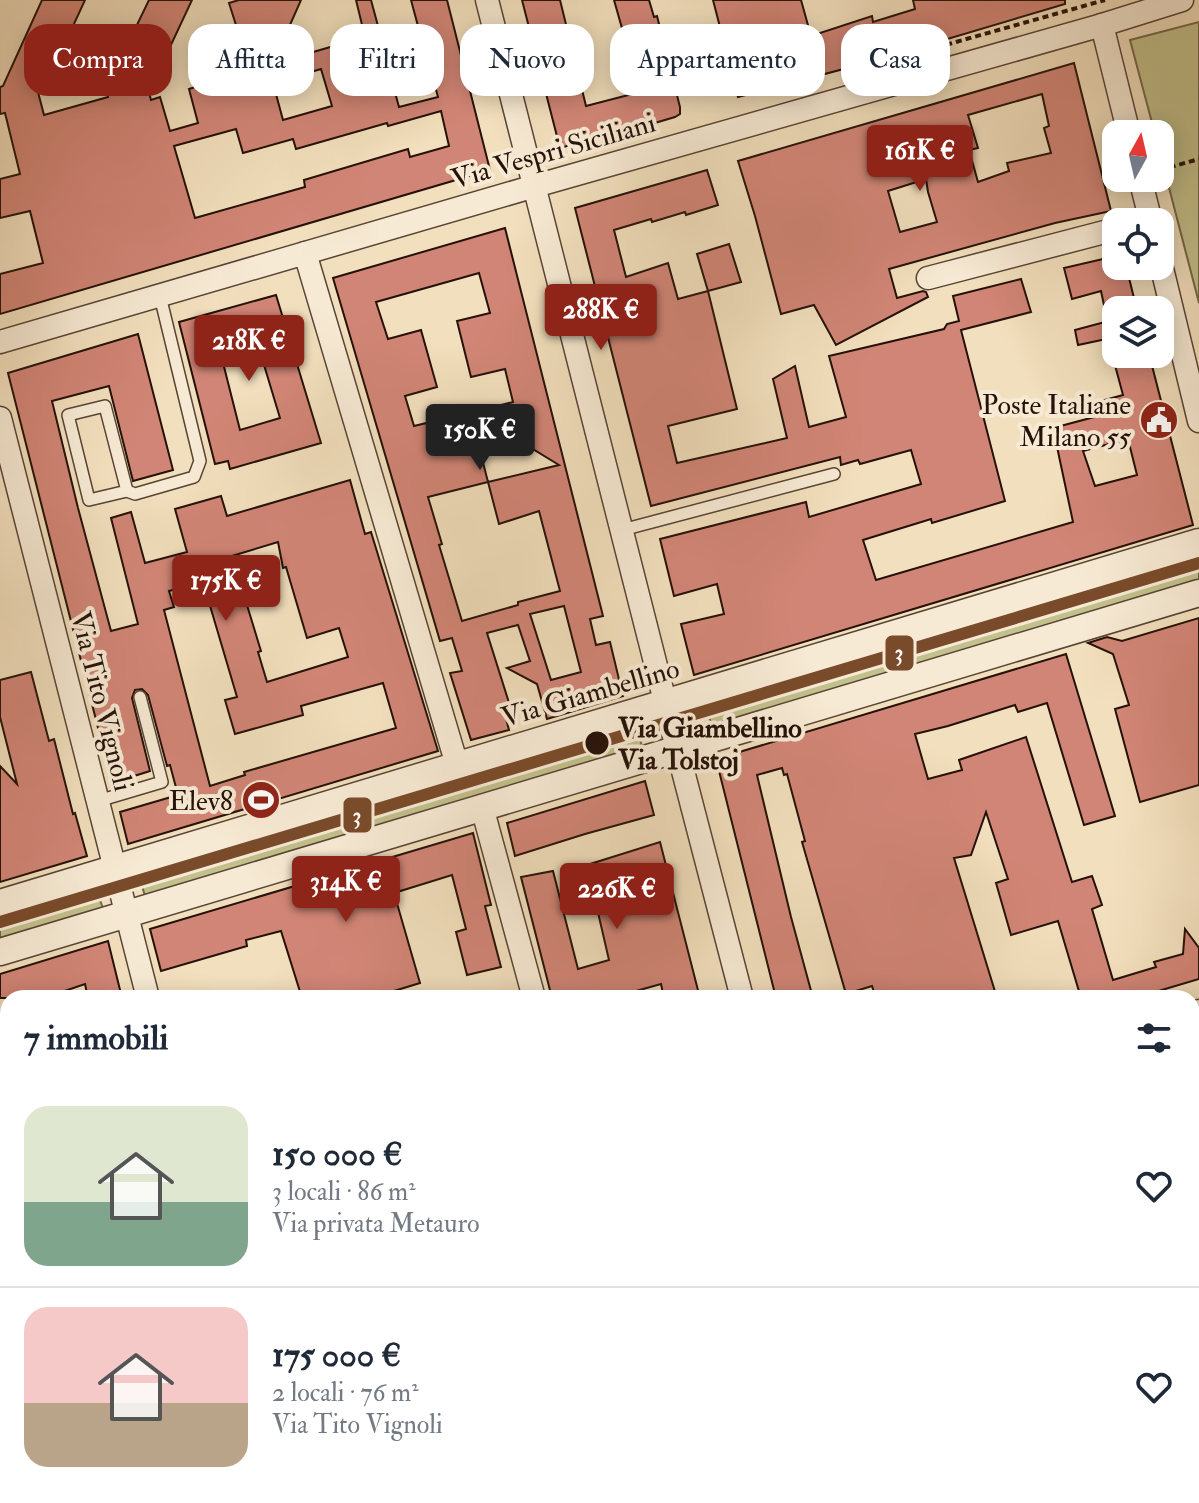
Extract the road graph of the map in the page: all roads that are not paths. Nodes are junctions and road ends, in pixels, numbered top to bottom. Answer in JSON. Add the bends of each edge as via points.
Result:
{"nodes":[{"id":1,"x":487,"y":0,"type":"edge"},
{"id":2,"x":1182,"y":0,"type":"edge"},
{"id":3,"x":1102,"y":25,"type":"junction"},
{"id":4,"x":1126,"y":120,"type":"edge"},
{"id":5,"x":535,"y":186,"type":"junction"},
{"id":6,"x":1102,"y":233,"type":"edge"},
{"id":7,"x":305,"y":253,"type":"junction"},
{"id":8,"x":928,"y":278,"type":"dead end"},
{"id":9,"x":1165,"y":280,"type":"edge"},
{"id":10,"x":160,"y":296,"type":"junction"},
{"id":11,"x":0,"y":342,"type":"edge"},
{"id":12,"x":0,"y":418,"type":"edge"},
{"id":13,"x":1199,"y":421,"type":"edge"},
{"id":14,"x":834,"y":474,"type":"dead end"},
{"id":15,"x":131,"y":493,"type":"junction"},
{"id":16,"x":622,"y":530,"type":"junction"},
{"id":17,"x":1199,"y":542,"type":"edge"},
{"id":18,"x":1199,"y":593,"type":"edge"},
{"id":19,"x":140,"y":697,"type":"dead end"},
{"id":20,"x":665,"y":703,"type":"junction"},
{"id":21,"x":678,"y":749,"type":"junction"},
{"id":22,"x":457,"y":765,"type":"junction"},
{"id":23,"x":98,"y":801,"type":"junction"},
{"id":24,"x":482,"y":807,"type":"junction"},
{"id":25,"x":115,"y":869,"type":"junction"},
{"id":26,"x":0,"y":903,"type":"edge"},
{"id":27,"x":126,"y":914,"type":"junction"},
{"id":28,"x":0,"y":952,"type":"edge"},
{"id":29,"x":146,"y":990,"type":"edge"},
{"id":30,"x":532,"y":990,"type":"edge"},
{"id":31,"x":740,"y":990,"type":"edge"}],
"edges":[{"from":1,"to":5,"type":"street"},
{"from":2,"to":3,"type":"street","name":"Via Vespri Siciliani"},
{"from":3,"to":4,"type":"street"},
{"from":3,"to":5,"type":"street","name":"Via Vespri Siciliani"},
{"from":5,"to":7,"type":"street","name":"Via Vespri Siciliani"},
{"from":5,"to":16,"type":"street"},
{"from":6,"to":8,"type":"street"},
{"from":7,"to":10,"type":"street","name":"Via Vespri Siciliani"},
{"from":7,"to":22,"type":"street"},
{"from":9,"to":13,"type":"street"},
{"from":10,"to":11,"type":"street","name":"Via Vespri Siciliani"},
{"from":10,"to":15,"type":"lane","via":[[200,461],[194,477]]},
{"from":12,"to":23,"type":"street","name":"Via Tito Vignoli"},
{"from":14,"to":16,"type":"lane"},
{"from":15,"to":15,"type":"lane","via":[[89,500],[68,415],[105,406]]},
{"from":16,"to":20,"type":"street"},
{"from":17,"to":20,"type":"street","name":"Via Giambellino"},
{"from":18,"to":21,"type":"street"},
{"from":19,"to":23,"type":"lane","via":[[162,782]]},
{"from":20,"to":21,"type":"street"},
{"from":20,"to":22,"type":"street","name":"Via Giambellino"},
{"from":21,"to":24,"type":"street"},
{"from":21,"to":31,"type":"street"},
{"from":22,"to":25,"type":"street","name":"Via Giambellino"},
{"from":23,"to":25,"type":"street","name":"Via Tito Vignoli"},
{"from":24,"to":27,"type":"street"},
{"from":24,"to":30,"type":"street"},
{"from":25,"to":26,"type":"street","name":"Via Giambellino"},
{"from":25,"to":27,"type":"street","name":"Via Tito Vignoli"},
{"from":27,"to":28,"type":"street"},
{"from":27,"to":29,"type":"street","name":"Via Tito Vignoli"}]}
